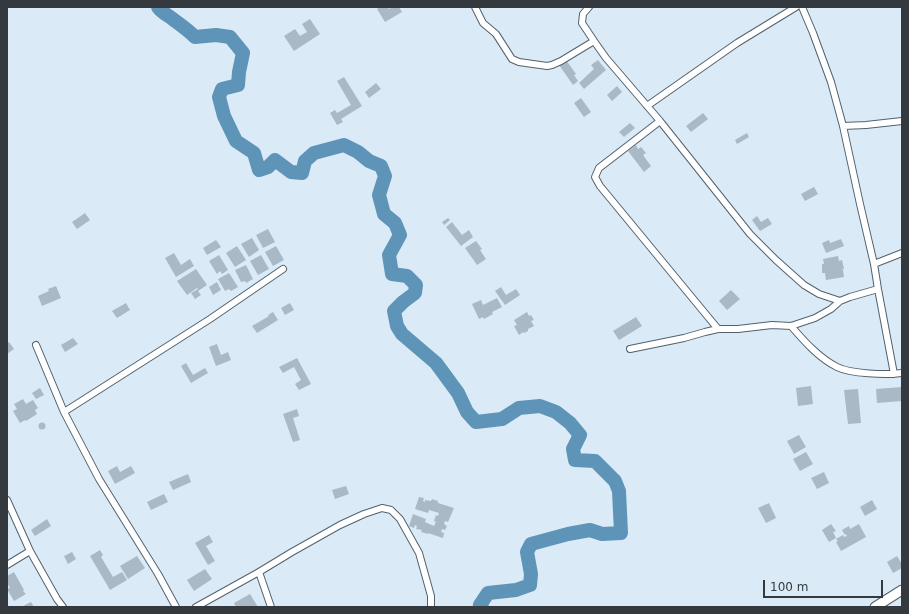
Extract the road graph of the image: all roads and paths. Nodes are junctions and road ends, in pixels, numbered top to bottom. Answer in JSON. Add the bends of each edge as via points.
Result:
{"nodes":[{"id":1,"x":475,"y":7,"type":"edge"},
{"id":2,"x":589,"y":7,"type":"edge"},
{"id":3,"x":796,"y":7,"type":"edge"},
{"id":4,"x":802,"y":7,"type":"edge"},
{"id":5,"x":594,"y":41,"type":"junction"},
{"id":6,"x":648,"y":106,"type":"junction"},
{"id":7,"x":660,"y":121,"type":"junction"},
{"id":8,"x":902,"y":121,"type":"edge"},
{"id":9,"x":843,"y":126,"type":"junction"},
{"id":10,"x":902,"y":253,"type":"edge"},
{"id":11,"x":874,"y":264,"type":"junction"},
{"id":12,"x":283,"y":269,"type":"dead end"},
{"id":13,"x":878,"y":289,"type":"junction"},
{"id":14,"x":840,"y":301,"type":"junction"},
{"id":15,"x":791,"y":326,"type":"junction"},
{"id":16,"x":718,"y":329,"type":"junction"},
{"id":17,"x":36,"y":345,"type":"dead end"},
{"id":18,"x":630,"y":349,"type":"dead end"},
{"id":19,"x":902,"y":373,"type":"edge"},
{"id":20,"x":894,"y":374,"type":"junction"},
{"id":21,"x":64,"y":412,"type":"junction"},
{"id":22,"x":7,"y":500,"type":"edge"},
{"id":23,"x":30,"y":551,"type":"junction"},
{"id":24,"x":7,"y":565,"type":"edge"},
{"id":25,"x":259,"y":572,"type":"junction"},
{"id":26,"x":902,"y":590,"type":"edge"},
{"id":27,"x":63,"y":607,"type":"edge"},
{"id":28,"x":176,"y":607,"type":"edge"},
{"id":29,"x":196,"y":607,"type":"edge"},
{"id":30,"x":271,"y":607,"type":"edge"},
{"id":31,"x":431,"y":607,"type":"edge"},
{"id":32,"x":875,"y":607,"type":"edge"}],
"edges":[{"from":1,"to":5,"type":"street","via":[[483,23],[498,36],[514,61],[552,65]]},
{"from":2,"to":5,"type":"street","via":[[583,14],[582,23]]},
{"from":3,"to":6,"type":"street","via":[[731,47]]},
{"from":4,"to":9,"type":"street","via":[[831,82]]},
{"from":5,"to":6,"type":"street"},
{"from":6,"to":7,"type":"street"},
{"from":7,"to":14,"type":"street","via":[[750,234],[776,260],[804,285],[819,294]]},
{"from":7,"to":16,"type":"street","via":[[599,168],[595,177]]},
{"from":8,"to":9,"type":"street"},
{"from":9,"to":11,"type":"street"},
{"from":10,"to":11,"type":"street"},
{"from":11,"to":13,"type":"street"},
{"from":12,"to":21,"type":"street"},
{"from":13,"to":14,"type":"street"},
{"from":13,"to":20,"type":"street"},
{"from":14,"to":15,"type":"street","via":[[831,310]]},
{"from":15,"to":16,"type":"street"},
{"from":15,"to":20,"type":"street","via":[[804,342],[838,368],[851,372]]},
{"from":16,"to":18,"type":"street"},
{"from":17,"to":21,"type":"street"},
{"from":19,"to":20,"type":"street"},
{"from":21,"to":28,"type":"street","via":[[99,480]]},
{"from":22,"to":23,"type":"street"},
{"from":23,"to":24,"type":"street"},
{"from":23,"to":27,"type":"street"},
{"from":25,"to":29,"type":"street"},
{"from":25,"to":30,"type":"street"},
{"from":25,"to":31,"type":"street","via":[[340,525],[382,508],[391,510],[400,519],[419,553]]},
{"from":26,"to":32,"type":"main road"}]}
